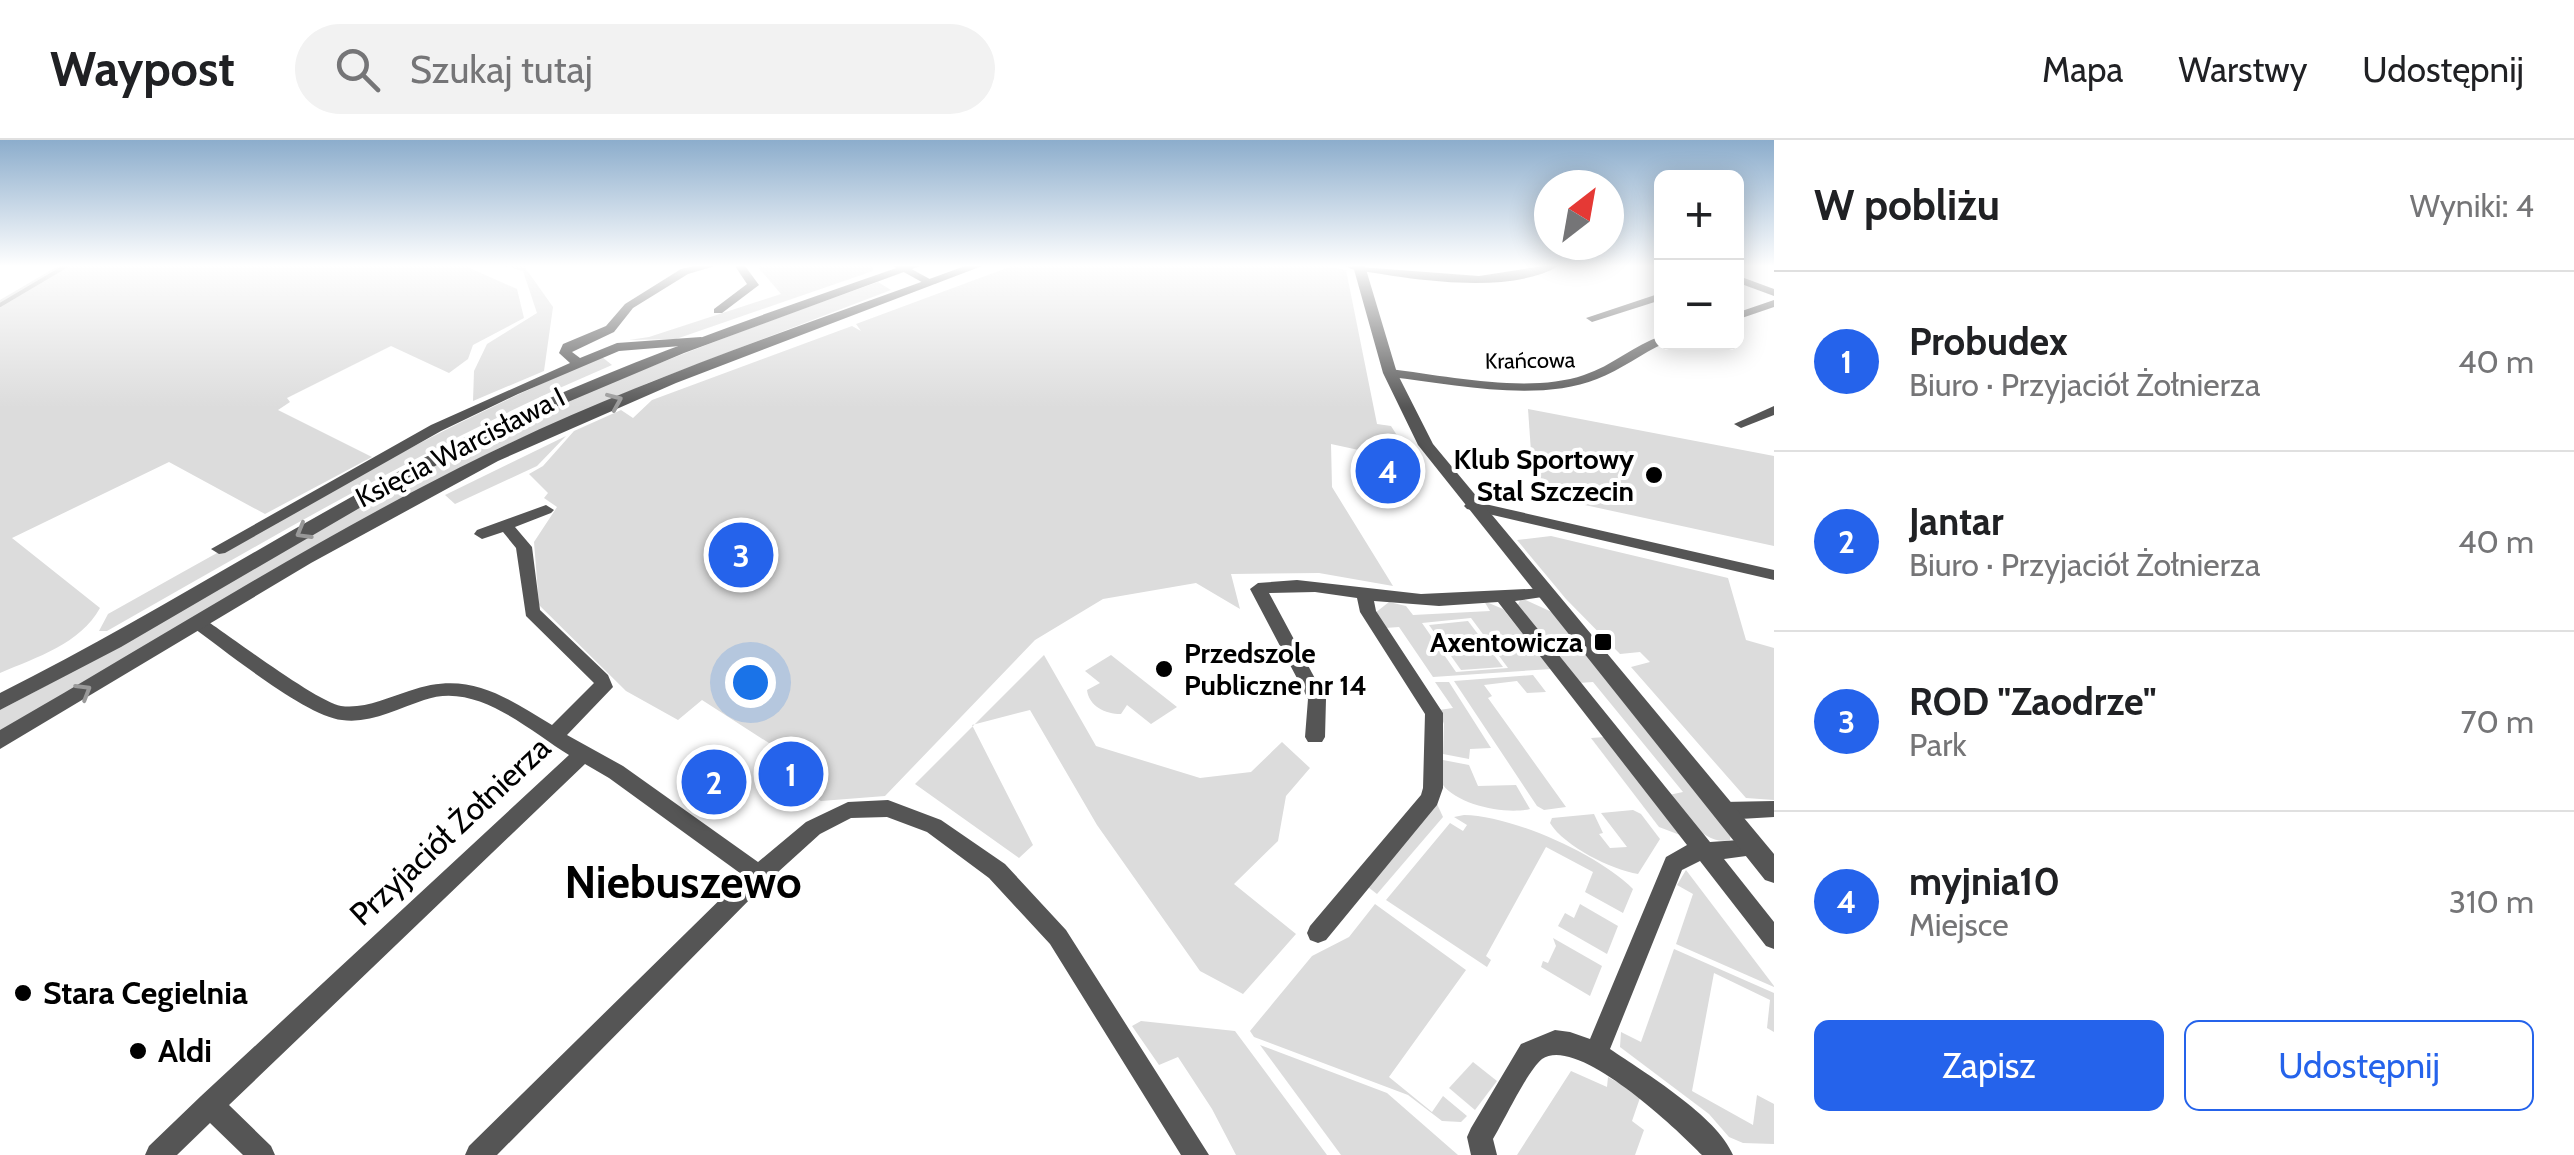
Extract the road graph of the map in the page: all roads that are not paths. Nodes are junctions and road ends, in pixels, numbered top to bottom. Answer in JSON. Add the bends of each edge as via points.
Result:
{"nodes":[{"id":1,"x":623,"y":313,"type":"edge"},
{"id":2,"x":779,"y":313,"type":"edge"},
{"id":3,"x":848,"y":313,"type":"edge"},
{"id":4,"x":1371,"y":313,"type":"edge"},
{"id":5,"x":1607,"y":313,"type":"edge"},
{"id":6,"x":1592,"y":318,"type":"dead end"},
{"id":7,"x":701,"y":342,"type":"junction"},
{"id":8,"x":1654,"y":344,"type":"edge"},
{"id":9,"x":604,"y":352,"type":"junction"},
{"id":10,"x":578,"y":363,"type":"junction"},
{"id":11,"x":640,"y":365,"type":"junction"},
{"id":12,"x":1390,"y":373,"type":"junction"},
{"id":13,"x":1774,"y":410,"type":"edge"},
{"id":14,"x":1742,"y":424,"type":"dead end"},
{"id":15,"x":1472,"y":506,"type":"junction"},
{"id":16,"x":546,"y":510,"type":"dead end"},
{"id":17,"x":507,"y":527,"type":"junction"},
{"id":18,"x":482,"y":534,"type":"dead end"},
{"id":19,"x":219,"y":549,"type":"dead end"},
{"id":20,"x":1774,"y":575,"type":"edge"},
{"id":21,"x":1543,"y":592,"type":"junction"},
{"id":22,"x":1364,"y":594,"type":"junction"},
{"id":23,"x":1502,"y":596,"type":"junction"},
{"id":24,"x":198,"y":623,"type":"junction"},
{"id":25,"x":0,"y":702,"type":"edge"},
{"id":26,"x":553,"y":736,"type":"junction"},
{"id":27,"x":1315,"y":736,"type":"dead end"},
{"id":28,"x":0,"y":740,"type":"edge"},
{"id":29,"x":583,"y":754,"type":"junction"},
{"id":30,"x":1774,"y":809,"type":"edge"},
{"id":31,"x":1724,"y":812,"type":"junction"},
{"id":32,"x":1754,"y":848,"type":"junction"},
{"id":33,"x":1705,"y":852,"type":"junction"},
{"id":34,"x":1774,"y":872,"type":"edge"},
{"id":35,"x":759,"y":875,"type":"junction"},
{"id":36,"x":1318,"y":933,"type":"dead end"},
{"id":37,"x":1774,"y":938,"type":"edge"},
{"id":38,"x":1596,"y":1054,"type":"junction"},
{"id":39,"x":210,"y":1105,"type":"junction"},
{"id":40,"x":158,"y":1155,"type":"edge"},
{"id":41,"x":262,"y":1155,"type":"edge"},
{"id":42,"x":478,"y":1155,"type":"edge"},
{"id":43,"x":1196,"y":1155,"type":"edge"},
{"id":44,"x":1484,"y":1155,"type":"edge"},
{"id":45,"x":1720,"y":1155,"type":"edge"}],
"edges":[{"from":1,"to":10,"type":"street","via":[[610,329],[567,347],[565,354]]},
{"from":2,"to":7,"type":"street","name":"Księcia Warcisława I"},
{"from":24,"to":3,"type":"street","name":"Księcia Warcisława I","one_way":true,"via":[[404,503],[560,426]]},
{"from":4,"to":12,"type":"street"},
{"from":5,"to":6,"type":"street"},
{"from":7,"to":9,"type":"street"},
{"from":7,"to":11,"type":"street","name":"Księcia Warcisława I"},
{"from":8,"to":12,"type":"street","name":"Krańcowa","via":[[1567,382],[1499,384]]},
{"from":9,"to":10,"type":"street"},
{"from":9,"to":11,"type":"street","via":[[637,348],[648,357]]},
{"from":10,"to":19,"type":"street","via":[[450,420]]},
{"from":11,"to":25,"type":"street","name":"Księcia Warcisława I","one_way":true,"via":[[423,465]]},
{"from":12,"to":15,"type":"street","via":[[1418,434]]},
{"from":13,"to":14,"type":"street"},
{"from":15,"to":20,"type":"street"},
{"from":15,"to":21,"type":"street"},
{"from":16,"to":17,"type":"street"},
{"from":17,"to":18,"type":"street"},
{"from":17,"to":26,"type":"street","via":[[524,547],[532,612],[604,687]]},
{"from":21,"to":23,"type":"street"},
{"from":21,"to":31,"type":"street"},
{"from":22,"to":23,"type":"street","via":[[1424,601]]},
{"from":22,"to":27,"type":"street","via":[[1316,584],[1258,589],[1316,699]]},
{"from":22,"to":36,"type":"street","via":[[1368,612],[1435,715],[1432,792]]},
{"from":23,"to":33,"type":"street"},
{"from":24,"to":26,"type":"street","via":[[336,714],[356,717],[434,690],[466,689]]},
{"from":28,"to":24,"type":"street","name":"Księcia Warcisława I","one_way":true},
{"from":26,"to":29,"type":"street"},
{"from":29,"to":35,"type":"street","name":"Przyjaciół Żołnierza"},
{"from":29,"to":39,"type":"street","name":"Przyjaciół Żołnierza"},
{"from":30,"to":31,"type":"street"},
{"from":31,"to":32,"type":"street"},
{"from":32,"to":33,"type":"street"},
{"from":32,"to":34,"type":"street"},
{"from":33,"to":37,"type":"street"},
{"from":33,"to":38,"type":"street","via":[[1679,859],[1669,873]]},
{"from":35,"to":42,"type":"street"},
{"from":35,"to":43,"type":"street","via":[[813,828],[848,810],[888,808],[934,826],[996,871],[1058,937]]},
{"from":38,"to":44,"type":"street","via":[[1558,1040],[1530,1053],[1480,1137]]},
{"from":38,"to":45,"type":"street","via":[[1678,1112]]},
{"from":39,"to":40,"type":"street","name":"Przyjaciół Żołnierza"},
{"from":39,"to":41,"type":"street"}]}
